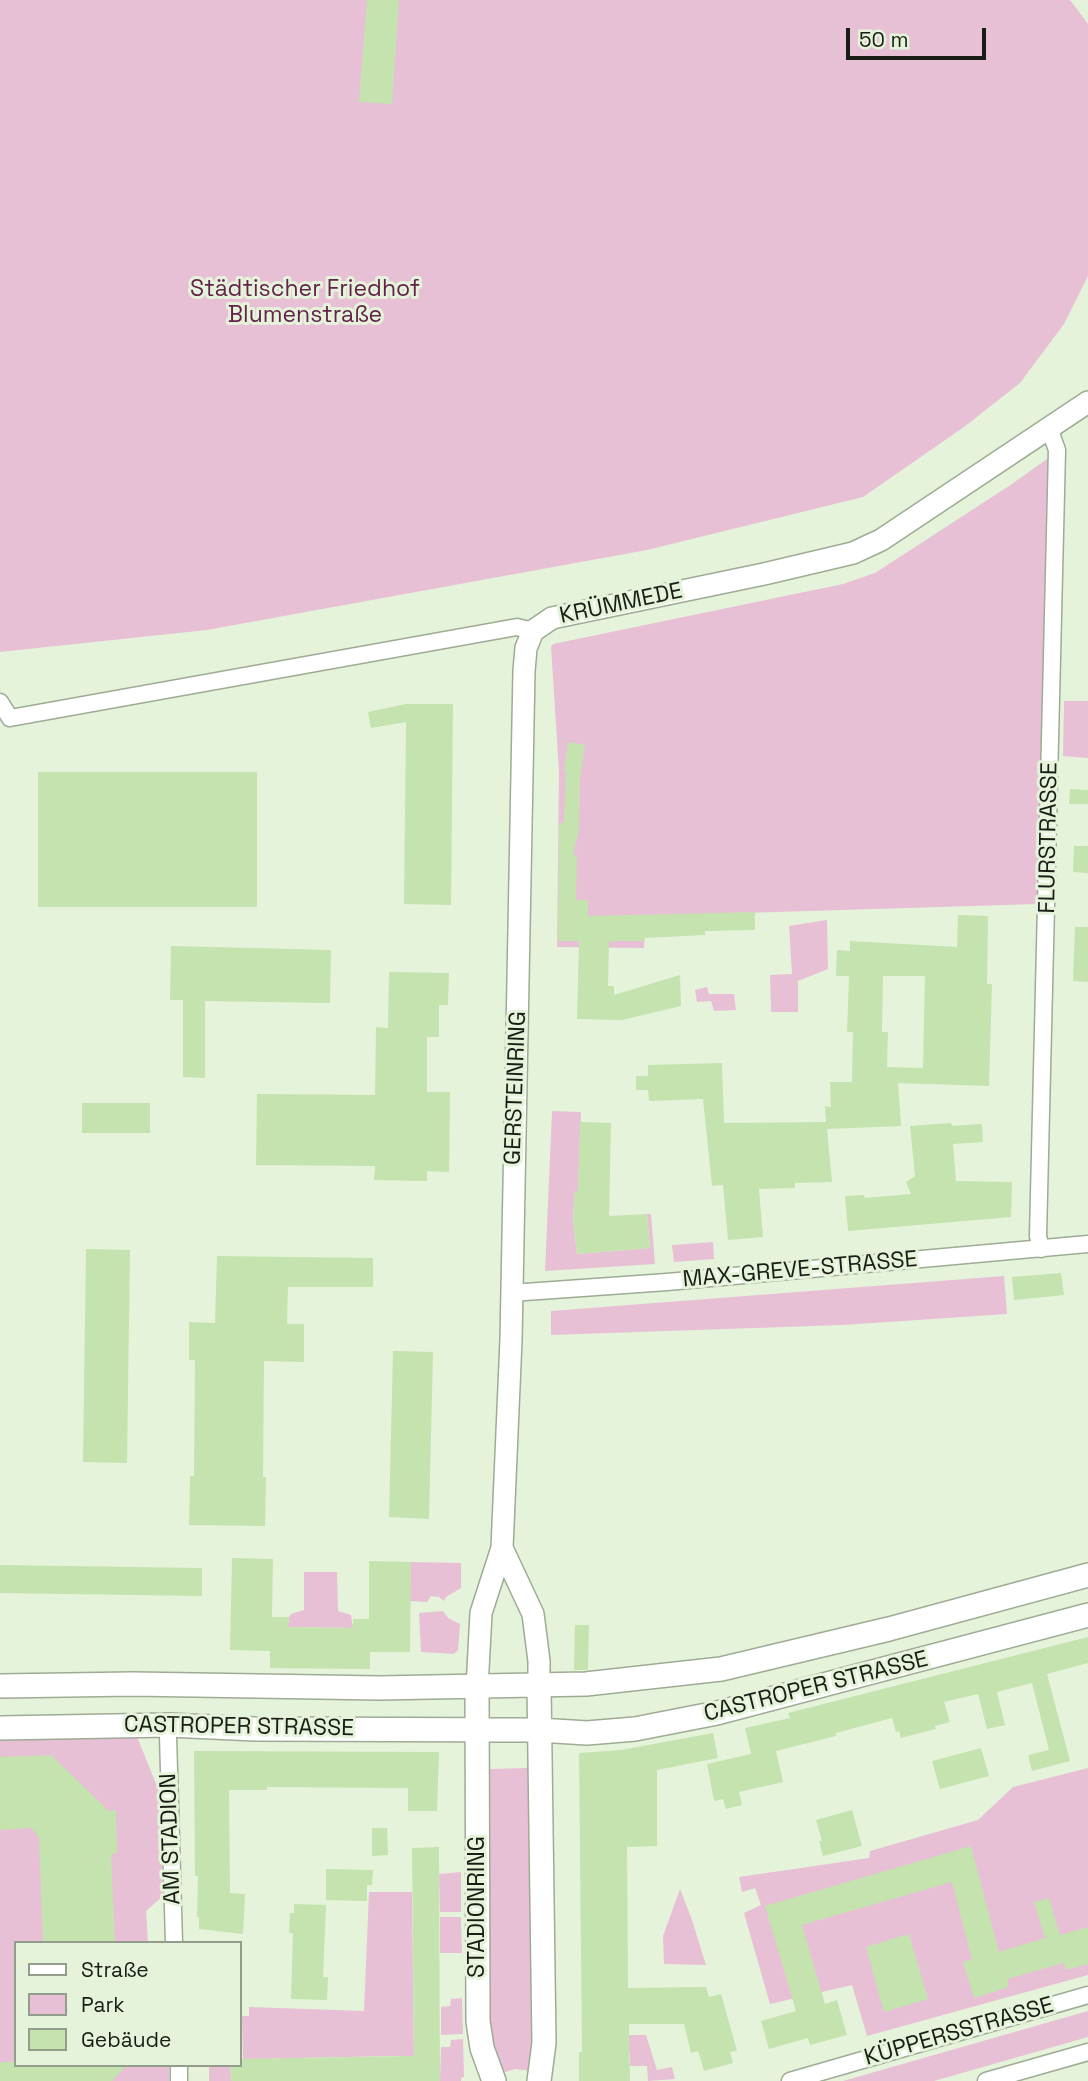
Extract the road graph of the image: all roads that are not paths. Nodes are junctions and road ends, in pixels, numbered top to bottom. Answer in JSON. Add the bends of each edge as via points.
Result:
{"nodes":[{"id":1,"x":1088,"y":402,"type":"edge"},
{"id":2,"x":1049,"y":428,"type":"junction"},
{"id":3,"x":533,"y":631,"type":"junction"},
{"id":4,"x":0,"y":702,"type":"edge"},
{"id":5,"x":1088,"y":1244,"type":"edge"},
{"id":6,"x":1041,"y":1249,"type":"junction"},
{"id":7,"x":511,"y":1293,"type":"junction"},
{"id":8,"x":502,"y":1548,"type":"junction"},
{"id":9,"x":1088,"y":1575,"type":"edge"},
{"id":10,"x":1057,"y":1583,"type":"junction"},
{"id":11,"x":1079,"y":1617,"type":"edge"},
{"id":12,"x":0,"y":1686,"type":"edge"},
{"id":13,"x":539,"y":1686,"type":"junction"},
{"id":14,"x":477,"y":1688,"type":"junction"},
{"id":15,"x":0,"y":1728,"type":"edge"},
{"id":16,"x":479,"y":1730,"type":"junction"},
{"id":17,"x":539,"y":1730,"type":"junction"},
{"id":18,"x":168,"y":1736,"type":"dead end"},
{"id":19,"x":174,"y":1941,"type":"edge"},
{"id":20,"x":1088,"y":1995,"type":"edge"},
{"id":21,"x":1088,"y":2052,"type":"edge"},
{"id":22,"x":494,"y":2081,"type":"edge"},
{"id":23,"x":539,"y":2081,"type":"edge"},
{"id":24,"x":790,"y":2081,"type":"edge"},
{"id":25,"x":986,"y":2081,"type":"edge"}],
"edges":[{"from":1,"to":2,"type":"street","name":"KRÜMMEDE"},
{"from":2,"to":3,"type":"street","name":"KRÜMMEDE","via":[[881,540],[853,553],[552,618]]},
{"from":2,"to":6,"type":"street","name":"FLURSTRASSE","via":[[1057,450]]},
{"from":3,"to":4,"type":"street","name":"KRÜMMEDE","via":[[517,627],[10,718]]},
{"from":3,"to":7,"type":"street","name":"GERSTEINRING","via":[[524,671]]},
{"from":5,"to":6,"type":"street","name":"MAX-GREVE-STRASSE"},
{"from":6,"to":7,"type":"street","name":"MAX-GREVE-STRASSE"},
{"from":7,"to":8,"type":"street","name":"GERSTEINRING"},
{"from":8,"to":13,"type":"street","name":"GERSTEINRING","via":[[533,1614]]},
{"from":8,"to":14,"type":"street","name":"GERSTEINRING","via":[[481,1613]]},
{"from":9,"to":10,"type":"main road","name":"CASTROPER STRASSE"},
{"from":10,"to":11,"type":"main road"},
{"from":10,"to":13,"type":"main road","name":"CASTROPER STRASSE","via":[[720,1669]]},
{"from":11,"to":17,"type":"main road","name":"CASTROPER STRASSE","via":[[718,1713],[608,1732]]},
{"from":12,"to":14,"type":"main road","name":"CASTROPER STRASSE"},
{"from":13,"to":14,"type":"main road","name":"CASTROPER STRASSE"},
{"from":13,"to":17,"type":"main road"},
{"from":14,"to":16,"type":"main road"},
{"from":15,"to":16,"type":"main road","name":"CASTROPER STRASSE","via":[[145,1725]]},
{"from":16,"to":17,"type":"main road","name":"CASTROPER STRASSE"},
{"from":16,"to":22,"type":"main road","name":"STADIONRING","via":[[478,2021]]},
{"from":17,"to":23,"type":"main road","via":[[544,2043]]},
{"from":18,"to":19,"type":"street","name":"AM STADION"},
{"from":20,"to":24,"type":"street","name":"KÜPPERSSTRASSE"},
{"from":21,"to":25,"type":"street"}]}
